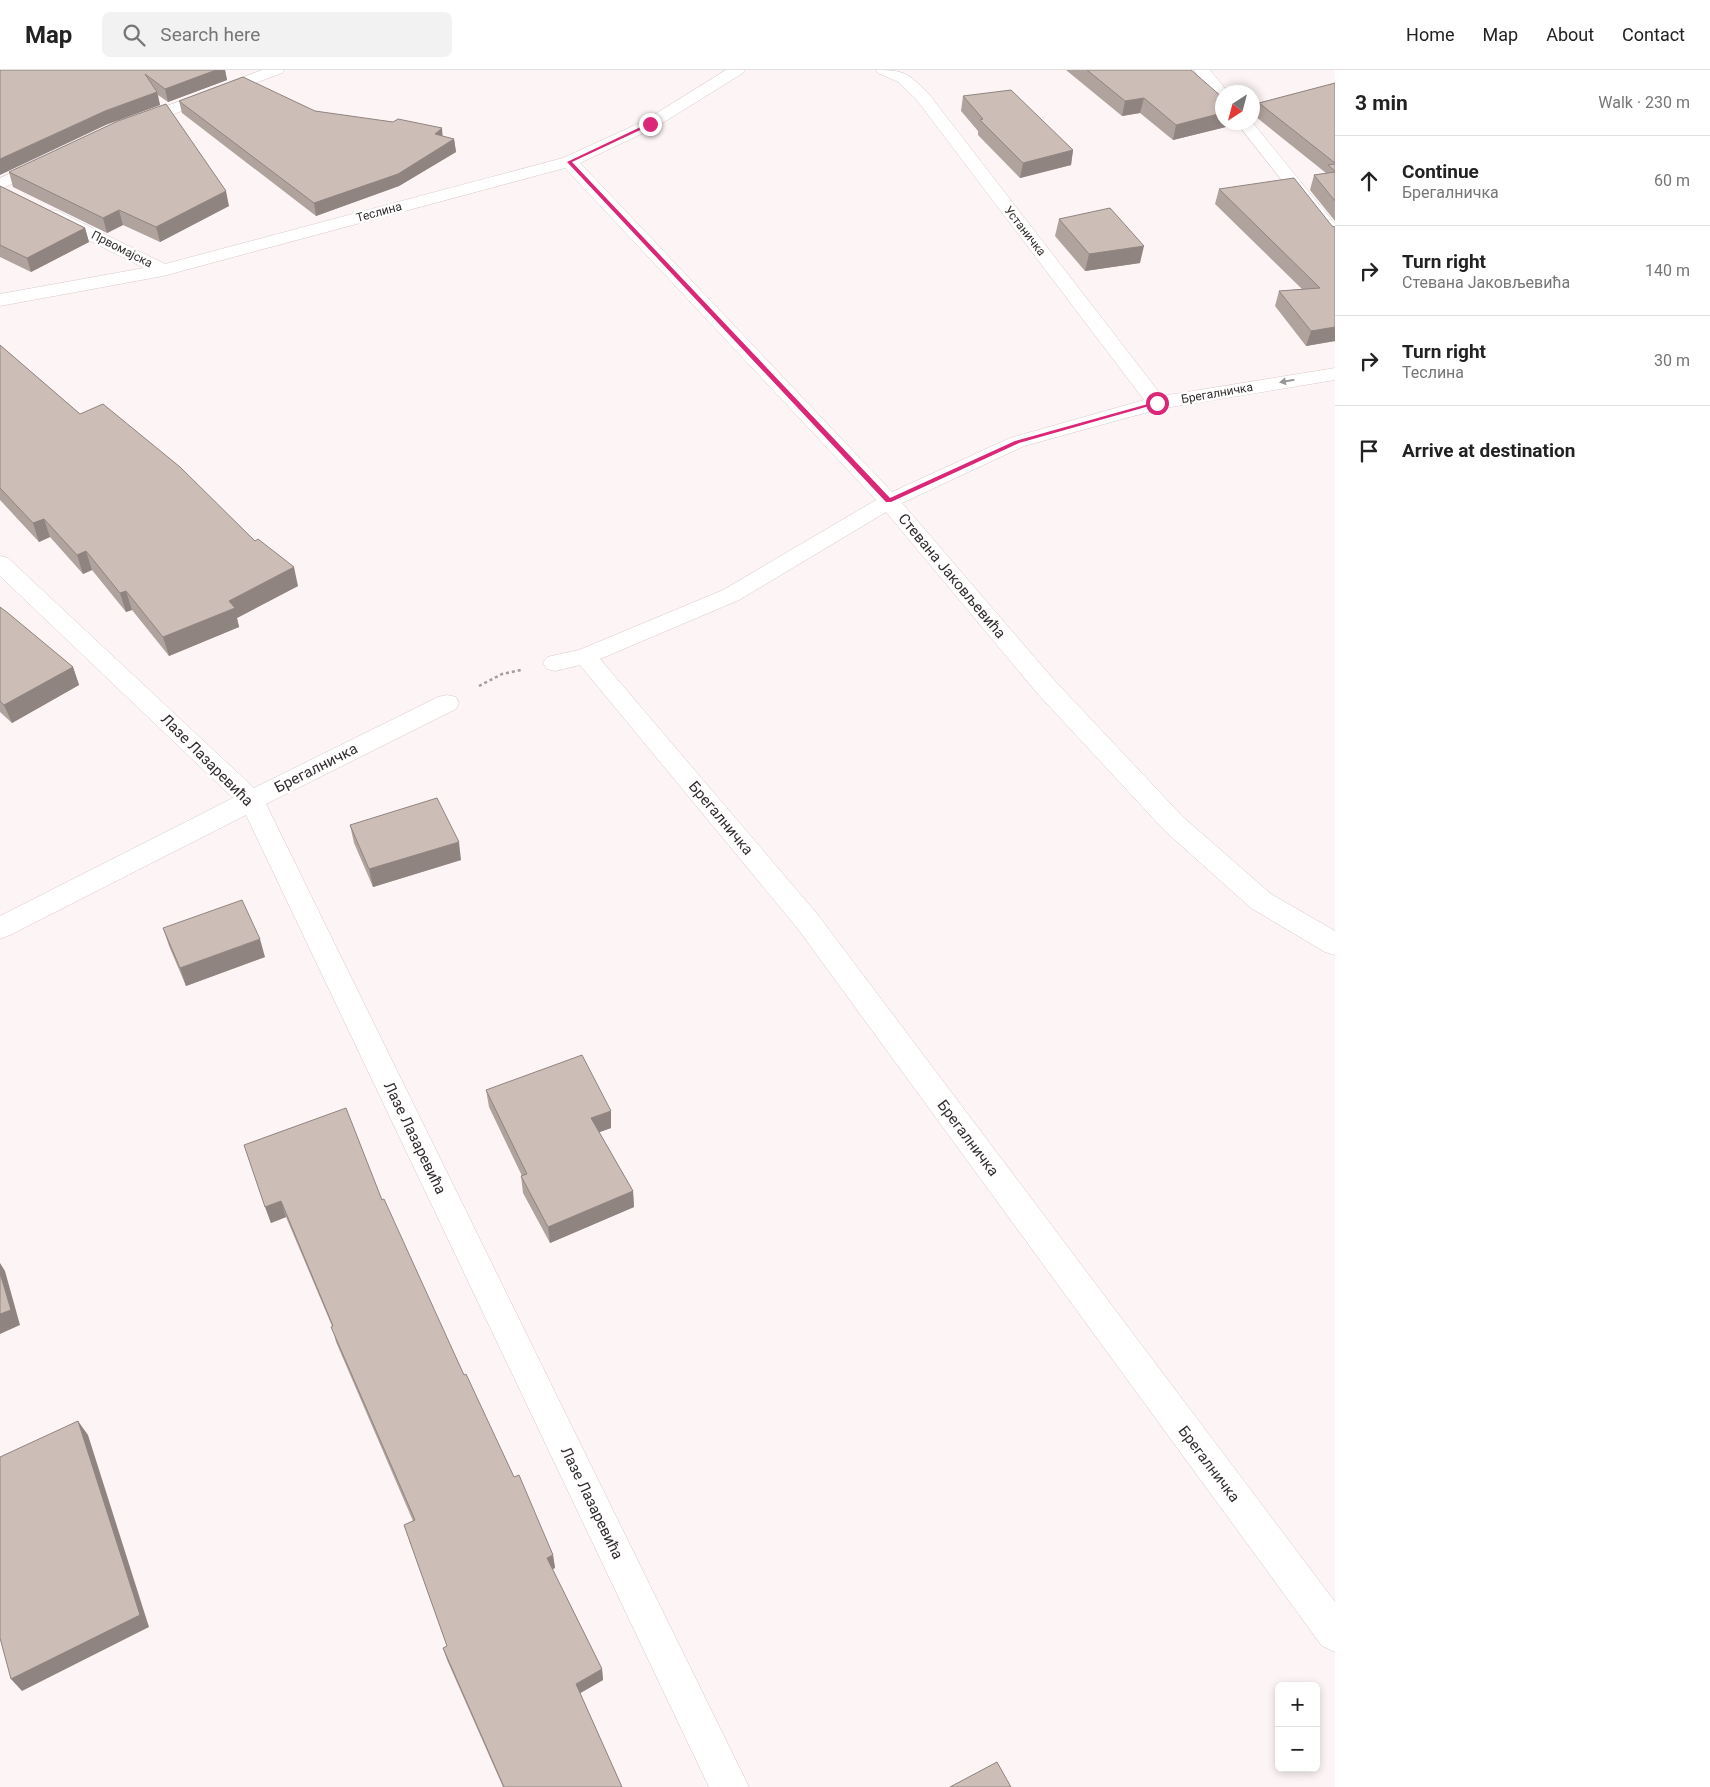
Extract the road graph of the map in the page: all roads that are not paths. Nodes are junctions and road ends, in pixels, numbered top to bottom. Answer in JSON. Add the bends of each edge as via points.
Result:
{"nodes":[{"id":1,"x":738,"y":70,"type":"edge"},
{"id":2,"x":884,"y":70,"type":"edge"},
{"id":3,"x":1202,"y":70,"type":"edge"},
{"id":4,"x":265,"y":71,"type":"edge"},
{"id":5,"x":1215,"y":87,"type":"edge"},
{"id":6,"x":124,"y":127,"type":"edge"},
{"id":7,"x":1250,"y":130,"type":"edge"},
{"id":8,"x":62,"y":155,"type":"edge"},
{"id":9,"x":569,"y":162,"type":"junction"},
{"id":10,"x":0,"y":184,"type":"edge"},
{"id":11,"x":0,"y":189,"type":"edge"},
{"id":12,"x":17,"y":197,"type":"edge"},
{"id":13,"x":34,"y":206,"type":"edge"},
{"id":14,"x":1335,"y":236,"type":"edge"},
{"id":15,"x":163,"y":270,"type":"junction"},
{"id":16,"x":0,"y":300,"type":"edge"},
{"id":17,"x":1335,"y":374,"type":"edge"},
{"id":18,"x":1157,"y":403,"type":"junction"},
{"id":19,"x":889,"y":501,"type":"junction"},
{"id":20,"x":0,"y":563,"type":"edge"},
{"id":21,"x":585,"y":656,"type":"junction"},
{"id":22,"x":556,"y":663,"type":"road end"},
{"id":23,"x":447,"y":703,"type":"road end"},
{"id":24,"x":252,"y":801,"type":"junction"},
{"id":25,"x":0,"y":928,"type":"edge"},
{"id":26,"x":1335,"y":944,"type":"edge"},
{"id":27,"x":1335,"y":1634,"type":"edge"},
{"id":28,"x":729,"y":1787,"type":"edge"}],
"edges":[{"from":1,"to":9,"type":"street","name":"Теслина","via":[[650,124]]},
{"from":2,"to":18,"type":"street","name":"Устаничка","via":[[904,79],[922,96]]},
{"from":3,"to":5,"type":"street"},
{"from":4,"to":6,"type":"street"},
{"from":7,"to":14,"type":"street"},
{"from":8,"to":10,"type":"street"},
{"from":9,"to":15,"type":"street","name":"Теслина"},
{"from":9,"to":19,"type":"street","name":"Стевана Јаковљевића"},
{"from":11,"to":12,"type":"street"},
{"from":13,"to":15,"type":"street","name":"Првомајска"},
{"from":15,"to":16,"type":"street","name":"Теслина"},
{"from":17,"to":18,"type":"street","name":"Брегалничка","one_way":true},
{"from":18,"to":19,"type":"street","name":"Брегалничка","via":[[1017,442]]},
{"from":19,"to":21,"type":"street","name":"Брегалничка","via":[[731,595]]},
{"from":19,"to":26,"type":"street","name":"Стевана Јаковљевића","via":[[1046,687],[1174,824],[1261,901]]},
{"from":20,"to":24,"type":"street","name":"Лазе Лазаревића"},
{"from":21,"to":22,"type":"street","name":"Брегалничка"},
{"from":21,"to":27,"type":"street","name":"Брегалничка","via":[[808,922]]},
{"from":23,"to":24,"type":"street","name":"Брегалничка"},
{"from":24,"to":25,"type":"street","name":"Брегалничка"},
{"from":24,"to":28,"type":"street","name":"Лазе Лазаревића"}]}
